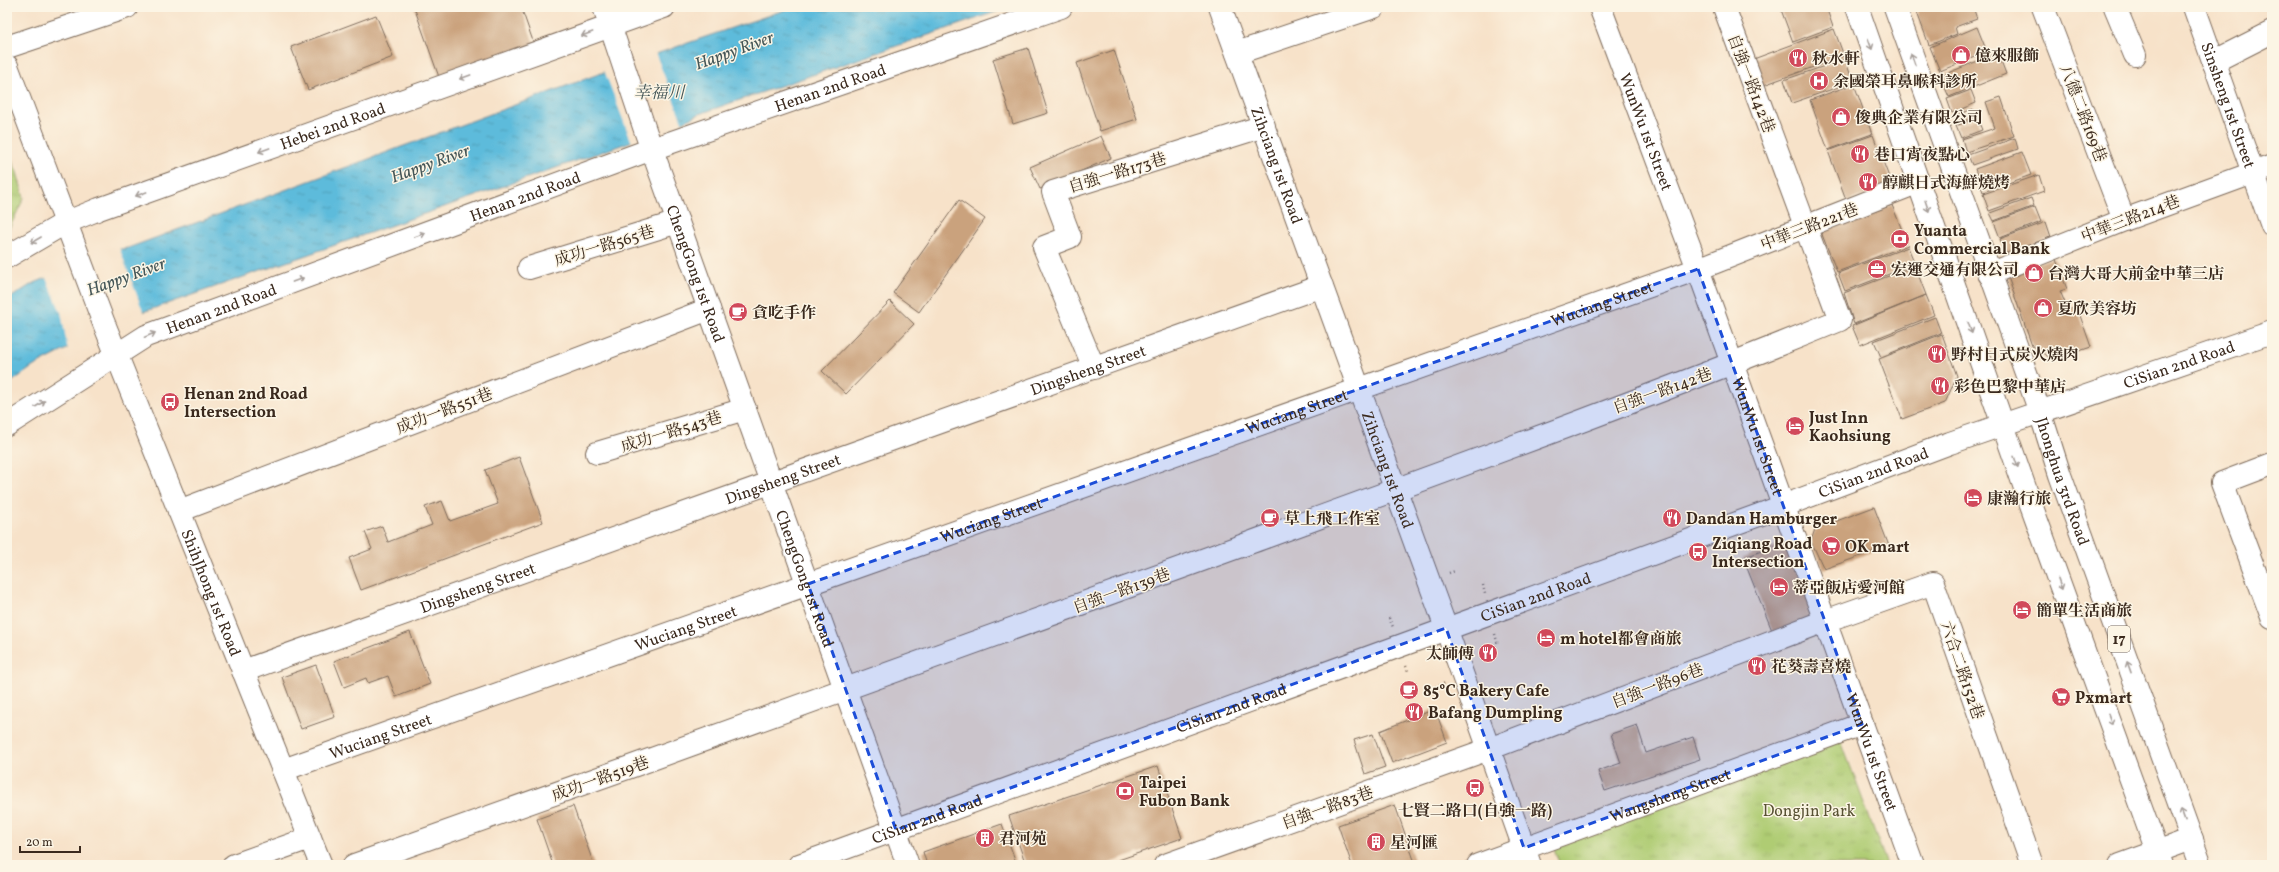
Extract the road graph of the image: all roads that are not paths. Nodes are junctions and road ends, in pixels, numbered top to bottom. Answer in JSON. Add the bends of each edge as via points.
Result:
{"nodes":[{"id":1,"x":127,"y":7,"type":"edge"},
{"id":2,"x":664,"y":7,"type":"edge"},
{"id":3,"x":1061,"y":7,"type":"edge"},
{"id":4,"x":1220,"y":7,"type":"edge"},
{"id":5,"x":1374,"y":7,"type":"edge"},
{"id":6,"x":1600,"y":7,"type":"edge"},
{"id":7,"x":1724,"y":7,"type":"edge"},
{"id":8,"x":1857,"y":7,"type":"edge"},
{"id":9,"x":1895,"y":7,"type":"edge"},
{"id":10,"x":2043,"y":7,"type":"edge"},
{"id":11,"x":2115,"y":7,"type":"edge"},
{"id":12,"x":2194,"y":7,"type":"edge"},
{"id":13,"x":610,"y":24,"type":"edge"},
{"id":14,"x":2272,"y":32,"type":"edge"},
{"id":15,"x":7,"y":47,"type":"edge"},
{"id":16,"x":1237,"y":53,"type":"junction"},
{"id":17,"x":2134,"y":54,"type":"dead end"},
{"id":18,"x":2213,"y":62,"type":"junction"},
{"id":19,"x":7,"y":66,"type":"edge"},
{"id":20,"x":1264,"y":126,"type":"junction"},
{"id":21,"x":649,"y":141,"type":"junction"},
{"id":22,"x":2262,"y":169,"type":"edge"},
{"id":23,"x":1919,"y":182,"type":"junction"},
{"id":24,"x":2124,"y":220,"type":"junction"},
{"id":25,"x":678,"y":222,"type":"junction"},
{"id":26,"x":2272,"y":226,"type":"edge"},
{"id":27,"x":1806,"y":227,"type":"junction"},
{"id":28,"x":68,"y":231,"type":"junction"},
{"id":29,"x":7,"y":257,"type":"edge"},
{"id":30,"x":528,"y":268,"type":"dead end"},
{"id":31,"x":1698,"y":269,"type":"junction"},
{"id":32,"x":1989,"y":274,"type":"junction"},
{"id":33,"x":1322,"y":286,"type":"junction"},
{"id":34,"x":709,"y":309,"type":"junction"},
{"id":35,"x":2272,"y":332,"type":"edge"},
{"id":36,"x":116,"y":354,"type":"junction"},
{"id":37,"x":1733,"y":364,"type":"junction"},
{"id":38,"x":1094,"y":368,"type":"junction"},
{"id":39,"x":1359,"y":389,"type":"junction"},
{"id":40,"x":745,"y":409,"type":"junction"},
{"id":41,"x":2040,"y":412,"type":"junction"},
{"id":42,"x":7,"y":425,"type":"edge"},
{"id":43,"x":2003,"y":425,"type":"junction"},
{"id":44,"x":597,"y":454,"type":"dead end"},
{"id":45,"x":2272,"y":464,"type":"edge"},
{"id":46,"x":772,"y":482,"type":"junction"},
{"id":47,"x":1396,"y":490,"type":"junction"},
{"id":48,"x":1784,"y":506,"type":"junction"},
{"id":49,"x":179,"y":511,"type":"junction"},
{"id":50,"x":808,"y":584,"type":"junction"},
{"id":51,"x":2266,"y":584,"type":"edge"},
{"id":52,"x":2272,"y":617,"type":"edge"},
{"id":53,"x":1825,"y":621,"type":"junction"},
{"id":54,"x":1446,"y":628,"type":"junction"},
{"id":55,"x":243,"y":671,"type":"junction"},
{"id":56,"x":846,"y":691,"type":"junction"},
{"id":57,"x":1862,"y":724,"type":"junction"},
{"id":58,"x":1489,"y":748,"type":"junction"},
{"id":59,"x":283,"y":770,"type":"junction"},
{"id":60,"x":896,"y":830,"type":"junction"},
{"id":61,"x":310,"y":838,"type":"junction"},
{"id":62,"x":2192,"y":839,"type":"junction"},
{"id":63,"x":1527,"y":857,"type":"edge"},
{"id":64,"x":2160,"y":858,"type":"edge"},
{"id":65,"x":234,"y":865,"type":"edge"},
{"id":66,"x":321,"y":865,"type":"edge"},
{"id":67,"x":354,"y":865,"type":"edge"},
{"id":68,"x":799,"y":865,"type":"edge"},
{"id":69,"x":908,"y":865,"type":"edge"},
{"id":70,"x":1165,"y":865,"type":"edge"},
{"id":71,"x":1478,"y":865,"type":"edge"},
{"id":72,"x":1913,"y":865,"type":"edge"},
{"id":73,"x":2032,"y":865,"type":"edge"},
{"id":74,"x":2120,"y":865,"type":"edge"},
{"id":75,"x":2201,"y":865,"type":"edge"}],
"edges":[{"from":1,"to":15,"type":"street"},
{"from":2,"to":13,"type":"street","name":"Hebei 2nd Road"},
{"from":3,"to":21,"type":"street","name":"Henan 2nd Road"},
{"from":4,"to":16,"type":"street","name":"Zihciang 1st Road"},
{"from":5,"to":16,"type":"street"},
{"from":6,"to":31,"type":"street","name":"WunWu 1st Street"},
{"from":7,"to":27,"type":"street","name":"自強一路142巷"},
{"from":8,"to":23,"type":"street","number":"17","one_way":true},
{"from":32,"to":9,"type":"street","name":"Jhonghua 3rd Road","number":"17","one_way":true},
{"from":10,"to":24,"type":"street","name":"八德二路169巷"},
{"from":11,"to":17,"type":"street"},
{"from":12,"to":18,"type":"street","name":"Sinsheng 1st Street"},
{"from":13,"to":21,"type":"street","name":"ChengGong 1st Road"},
{"from":13,"to":28,"type":"street","name":"Hebei 2nd Road","one_way":true,"via":[[100,209]]},
{"from":14,"to":18,"type":"street"},
{"from":16,"to":20,"type":"street","name":"Zihciang 1st Road"},
{"from":18,"to":22,"type":"street","name":"Sinsheng 1st Street"},
{"from":19,"to":28,"type":"street"},
{"from":20,"to":33,"type":"street","name":"Zihciang 1st Road"},
{"from":20,"to":38,"type":"street","name":"自強一路173巷","via":[[1052,192],[1070,237],[1044,247]]},
{"from":21,"to":25,"type":"street","name":"ChengGong 1st Road"},
{"from":36,"to":21,"type":"street","name":"Henan 2nd Road","one_way":true,"via":[[146,336]]},
{"from":22,"to":24,"type":"street","name":"中華三路214巷"},
{"from":22,"to":26,"type":"street","name":"Sinsheng 1st Street"},
{"from":23,"to":27,"type":"street","name":"中華三路221巷"},
{"from":23,"to":43,"type":"street","number":"17","one_way":true},
{"from":24,"to":32,"type":"street","name":"中華三路214巷"},
{"from":25,"to":30,"type":"street","name":"成功一路565巷"},
{"from":25,"to":34,"type":"street","name":"ChengGong 1st Road"},
{"from":27,"to":31,"type":"street","name":"中華三路221巷"},
{"from":27,"to":37,"type":"street","name":"自強一路142巷","via":[[1840,320]]},
{"from":28,"to":29,"type":"street","name":"Hebei 2nd Road","one_way":true},
{"from":28,"to":36,"type":"street","name":"ShihJhong 1st Road"},
{"from":31,"to":37,"type":"street","name":"WunWu 1st Street"},
{"from":31,"to":39,"type":"street","name":"Wuciang Street"},
{"from":32,"to":41,"type":"street","name":"Jhonghua 3rd Road","number":"17"},
{"from":33,"to":38,"type":"street","name":"Dingsheng Street"},
{"from":33,"to":39,"type":"street","name":"Zihciang 1st Road"},
{"from":34,"to":40,"type":"street","name":"ChengGong 1st Road"},
{"from":34,"to":49,"type":"street","name":"成功一路551巷"},
{"from":35,"to":41,"type":"street","name":"CiSian 2nd Road"},
{"from":42,"to":36,"type":"street","name":"Henan 2nd Road","one_way":true},
{"from":36,"to":49,"type":"street","name":"ShihJhong 1st Road"},
{"from":37,"to":47,"type":"street","name":"自強一路142巷"},
{"from":37,"to":48,"type":"street","name":"WunWu 1st Street"},
{"from":38,"to":46,"type":"street","name":"Dingsheng Street"},
{"from":39,"to":47,"type":"street","name":"Zihciang 1st Road"},
{"from":39,"to":50,"type":"street","name":"Wuciang Street"},
{"from":40,"to":44,"type":"street","name":"成功一路543巷"},
{"from":40,"to":46,"type":"street","name":"ChengGong 1st Road"},
{"from":41,"to":43,"type":"street","name":"CiSian 2nd Road"},
{"from":62,"to":41,"type":"street","name":"Jhonghua 3rd Road","number":"17","one_way":true,"via":[[2060,475]]},
{"from":43,"to":48,"type":"street","name":"CiSian 2nd Road"},
{"from":43,"to":64,"type":"street","number":"17","one_way":true},
{"from":45,"to":51,"type":"street","via":[[2222,483]]},
{"from":46,"to":50,"type":"street","name":"ChengGong 1st Road"},
{"from":46,"to":55,"type":"street","name":"Dingsheng Street"},
{"from":47,"to":54,"type":"street","name":"Zihciang 1st Road"},
{"from":47,"to":56,"type":"street","name":"自強一路139巷"},
{"from":48,"to":53,"type":"street","name":"WunWu 1st Street"},
{"from":48,"to":54,"type":"street","name":"CiSian 2nd Road"},
{"from":49,"to":55,"type":"street","name":"ShihJhong 1st Road"},
{"from":50,"to":56,"type":"street","name":"ChengGong 1st Road"},
{"from":50,"to":59,"type":"street","name":"Wuciang Street"},
{"from":51,"to":52,"type":"street"},
{"from":53,"to":57,"type":"street","name":"WunWu 1st Street"},
{"from":53,"to":58,"type":"street","name":"自強一路96巷"},
{"from":53,"to":73,"type":"street","name":"六合二路152巷","via":[[1933,583]]},
{"from":54,"to":58,"type":"street","name":"Zihciang 1st Road"},
{"from":54,"to":60,"type":"street","name":"CiSian 2nd Road"},
{"from":55,"to":59,"type":"street","name":"ShihJhong 1st Road"},
{"from":56,"to":60,"type":"street","name":"ChengGong 1st Road"},
{"from":56,"to":67,"type":"street","name":"成功一路519巷"},
{"from":57,"to":63,"type":"street","name":"Wangsheng Street"},
{"from":57,"to":72,"type":"street","name":"WunWu 1st Street"},
{"from":58,"to":63,"type":"street","name":"Zihciang 1st Road"},
{"from":58,"to":70,"type":"street","name":"自強一路83巷"},
{"from":59,"to":61,"type":"street","name":"ShihJhong 1st Road"},
{"from":60,"to":68,"type":"street","name":"CiSian 2nd Road"},
{"from":60,"to":69,"type":"street","name":"ChengGong 1st Road"},
{"from":61,"to":65,"type":"street"},
{"from":61,"to":66,"type":"street","name":"ShihJhong 1st Road"},
{"from":62,"to":64,"type":"street"},
{"from":62,"to":75,"type":"street","name":"Jhonghua 3rd Road","number":"17"},
{"from":63,"to":71,"type":"street","name":"Wangsheng Street"},
{"from":64,"to":74,"type":"street"}]}
